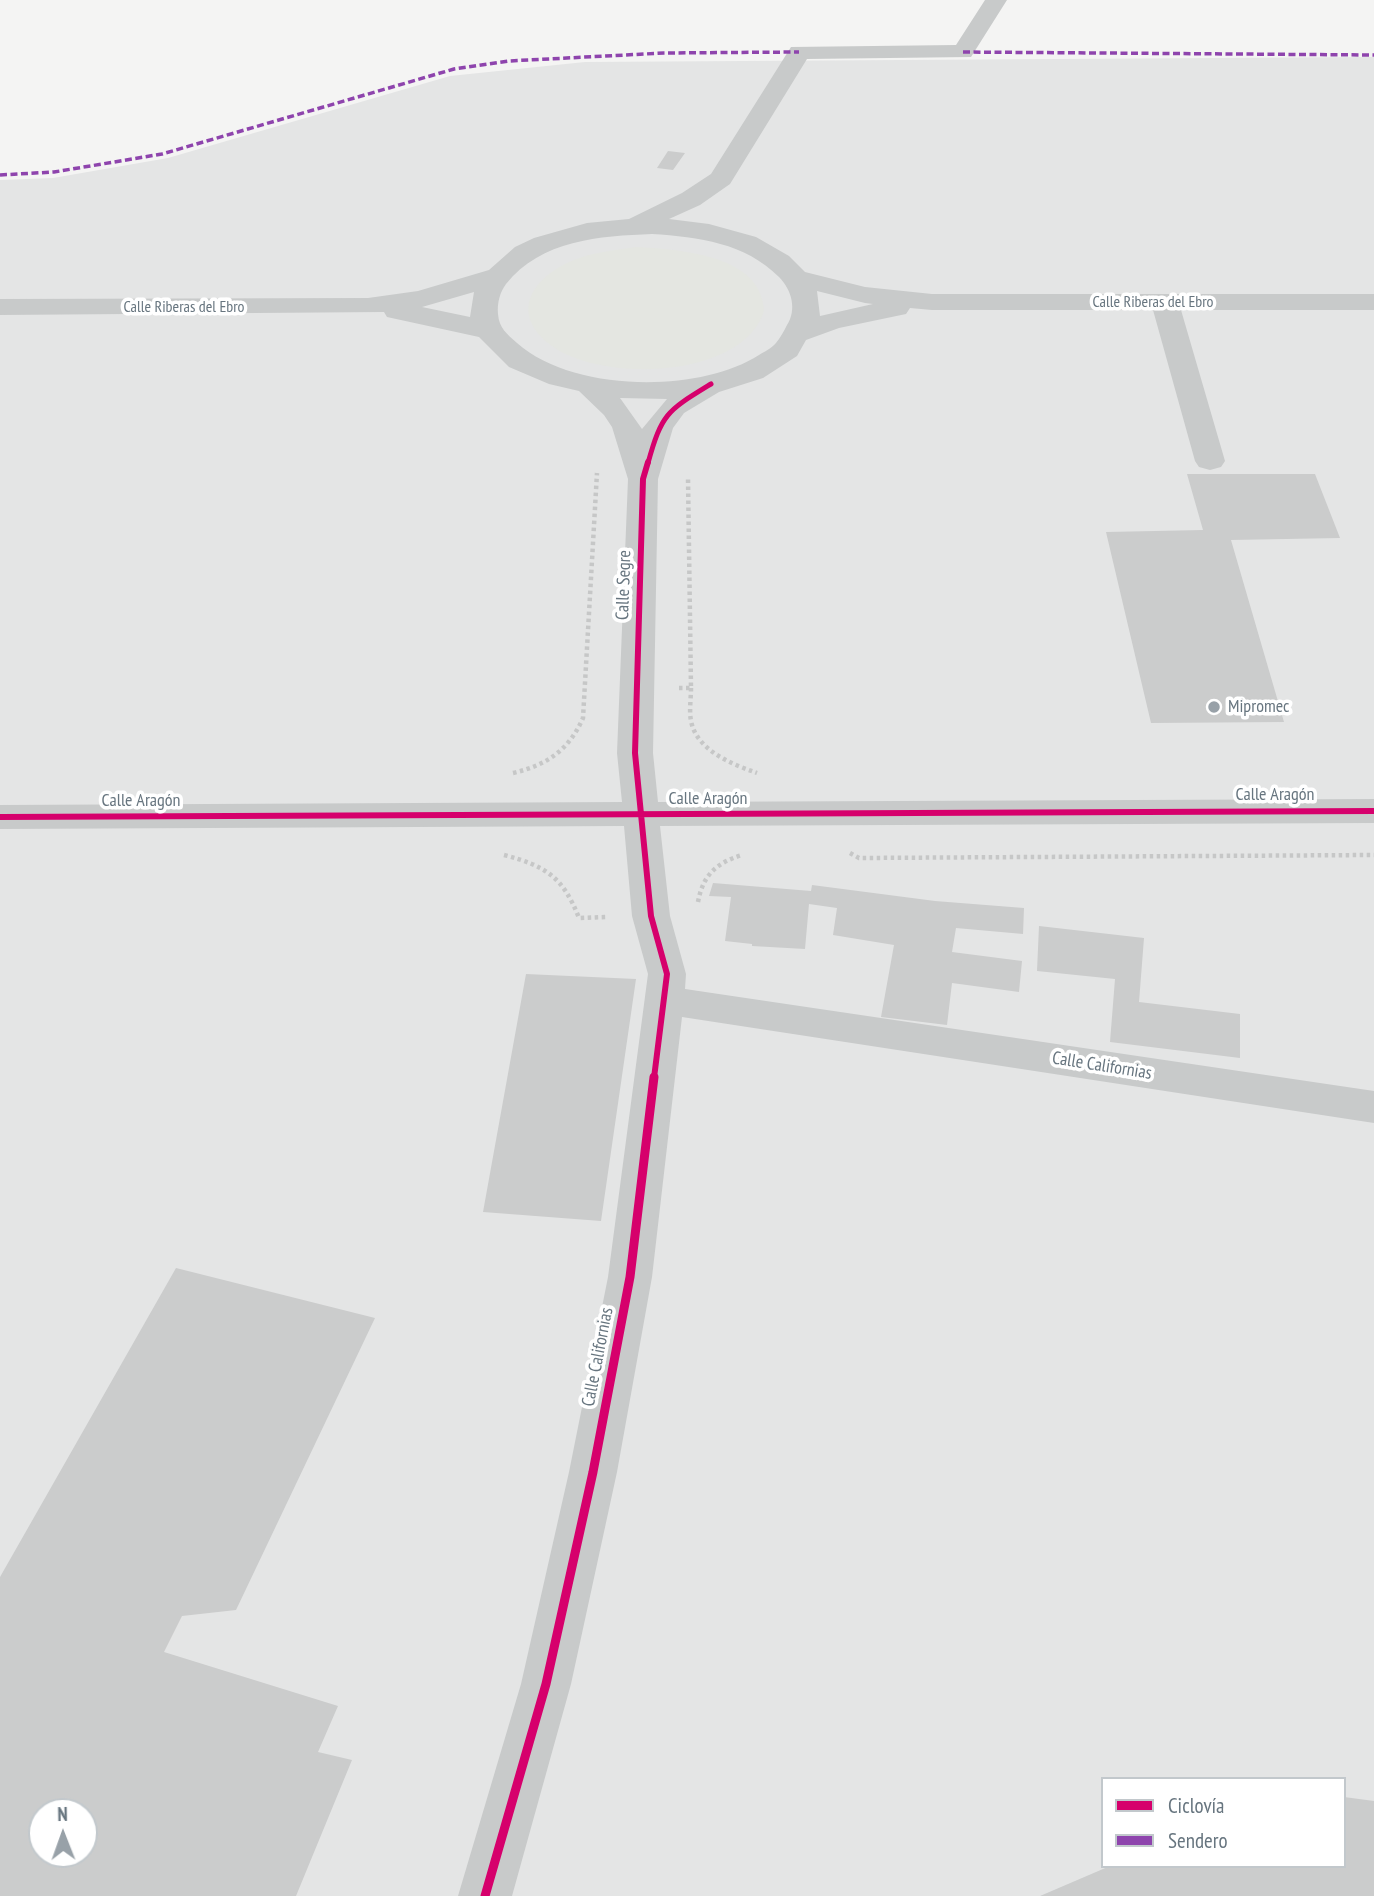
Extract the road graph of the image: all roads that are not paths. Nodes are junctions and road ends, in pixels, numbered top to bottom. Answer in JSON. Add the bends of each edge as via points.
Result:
{"nodes":[{"id":1,"x":996,"y":0,"type":"edge"},
{"id":2,"x":721,"y":179,"type":"junction"},
{"id":3,"x":629,"y":226,"type":"junction"},
{"id":4,"x":737,"y":240,"type":"junction"},
{"id":5,"x":497,"y":276,"type":"junction"},
{"id":6,"x":796,"y":278,"type":"junction"},
{"id":7,"x":932,"y":302,"type":"junction"},
{"id":8,"x":1165,"y":302,"type":"junction"},
{"id":9,"x":1374,"y":302,"type":"edge"},
{"id":10,"x":368,"y":306,"type":"junction"},
{"id":11,"x":0,"y":307,"type":"edge"},
{"id":12,"x":488,"y":331,"type":"junction"},
{"id":13,"x":798,"y":334,"type":"junction"},
{"id":14,"x":711,"y":384,"type":"junction"},
{"id":15,"x":591,"y":387,"type":"junction"},
{"id":16,"x":1210,"y":461,"type":"dead end"},
{"id":17,"x":643,"y":479,"type":"junction"},
{"id":18,"x":1374,"y":811,"type":"edge"},
{"id":19,"x":642,"y":815,"type":"junction"},
{"id":20,"x":0,"y":817,"type":"edge"},
{"id":21,"x":663,"y":1000,"type":"junction"},
{"id":22,"x":1374,"y":1107,"type":"edge"},
{"id":23,"x":485,"y":1896,"type":"edge"}],
"edges":[{"from":1,"to":2,"type":"street","via":[[963,52],[799,52]]},
{"from":2,"to":3,"type":"street","via":[[682,204]]},
{"from":2,"to":4,"type":"street","via":[[726,218]]},
{"from":3,"to":4,"type":"street","via":[[685,228]]},
{"from":3,"to":5,"type":"street","via":[[543,245]]},
{"from":4,"to":6,"type":"street","via":[[778,260]]},
{"from":5,"to":10,"type":"street","name":"Calle Riberas del Ebro","via":[[421,299]]},
{"from":5,"to":12,"type":"street","via":[[483,309]]},
{"from":6,"to":7,"type":"street","name":"Calle Riberas del Ebro","via":[[865,295]]},
{"from":6,"to":13,"type":"street","via":[[807,311]]},
{"from":7,"to":8,"type":"street","name":"Calle Riberas del Ebro"},
{"from":7,"to":13,"type":"street","name":"Calle Riberas del Ebro","via":[[831,321]]},
{"from":8,"to":9,"type":"street","name":"Calle Riberas del Ebro"},
{"from":8,"to":16,"type":"street"},
{"from":10,"to":11,"type":"street","name":"Calle Riberas del Ebro"},
{"from":10,"to":12,"type":"street","name":"Calle Riberas del Ebro"},
{"from":12,"to":15,"type":"street","via":[[506,352],[533,370]]},
{"from":13,"to":14,"type":"street","via":[[765,363]]},
{"from":14,"to":15,"type":"street","via":[[652,391]]},
{"from":14,"to":17,"type":"street","name":"Calle Segre","via":[[674,407],[658,427]]},
{"from":15,"to":17,"type":"street","name":"Calle Segre","via":[[614,405],[626,422]]},
{"from":17,"to":19,"type":"street","name":"Calle Segre","via":[[635,753]]},
{"from":18,"to":19,"type":"street","name":"Calle Aragón"},
{"from":19,"to":20,"type":"street","name":"Calle Aragón"},
{"from":19,"to":21,"type":"street","name":"Calle Californias","via":[[651,916],[667,974]]},
{"from":21,"to":22,"type":"street","name":"Calle Californias"},
{"from":21,"to":23,"type":"street","name":"Calle Californias","via":[[630,1277],[593,1472],[546,1684]]}]}
